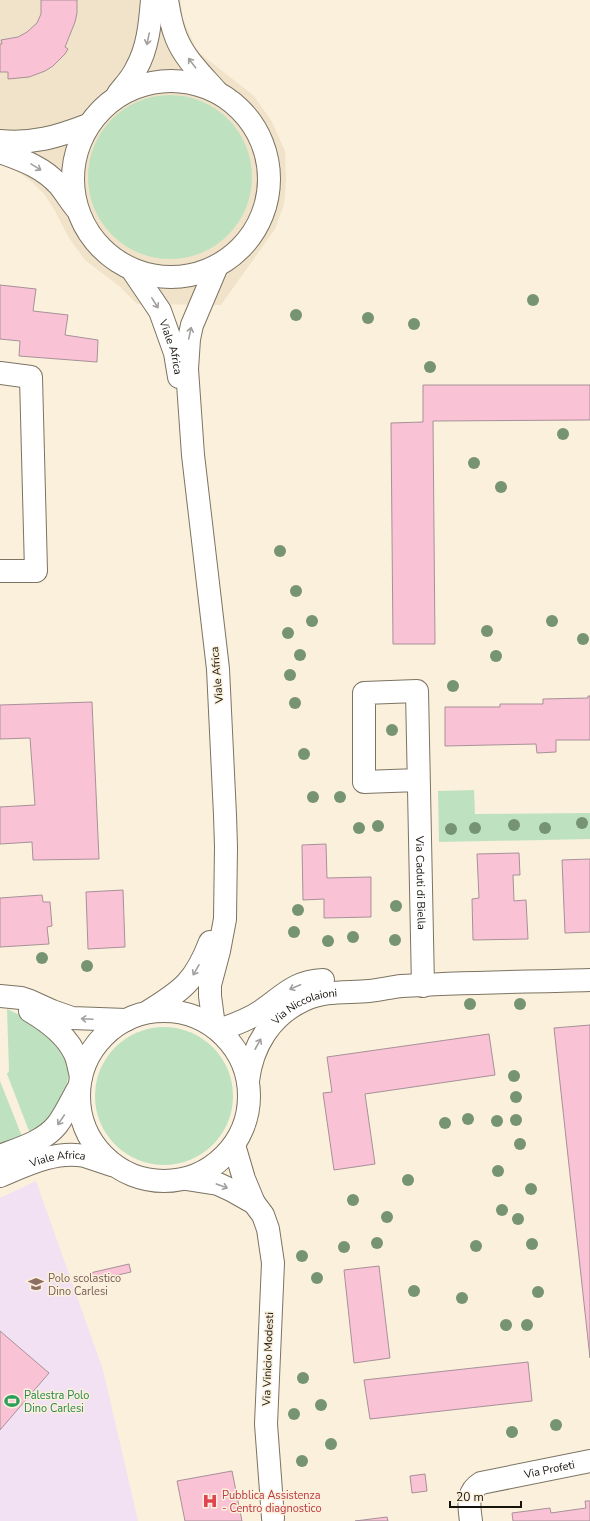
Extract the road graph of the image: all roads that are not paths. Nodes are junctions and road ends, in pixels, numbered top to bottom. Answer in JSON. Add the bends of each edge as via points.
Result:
{"nodes":[{"id":1,"x":152,"y":0,"type":"edge"},
{"id":2,"x":167,"y":0,"type":"edge"},
{"id":3,"x":217,"y":93,"type":"junction"},
{"id":4,"x":117,"y":96,"type":"junction"},
{"id":5,"x":88,"y":125,"type":"junction"},
{"id":6,"x":0,"y":141,"type":"edge"},
{"id":7,"x":0,"y":152,"type":"edge"},
{"id":8,"x":80,"y":215,"type":"junction"},
{"id":9,"x":217,"y":266,"type":"junction"},
{"id":10,"x":133,"y":271,"type":"junction"},
{"id":11,"x":0,"y":373,"type":"edge"},
{"id":12,"x":193,"y":455,"type":"junction"},
{"id":13,"x":0,"y":571,"type":"edge"},
{"id":14,"x":418,"y":780,"type":"junction"},
{"id":15,"x":225,"y":895,"type":"junction"},
{"id":16,"x":590,"y":980,"type":"edge"},
{"id":17,"x":412,"y":986,"type":"junction"},
{"id":18,"x":4,"y":996,"type":"edge"},
{"id":19,"x":148,"y":1012,"type":"junction"},
{"id":20,"x":126,"y":1020,"type":"junction"},
{"id":21,"x":216,"y":1028,"type":"junction"},
{"id":22,"x":80,"y":1081,"type":"junction"},
{"id":23,"x":248,"y":1081,"type":"junction"},
{"id":24,"x":234,"y":1145,"type":"junction"},
{"id":25,"x":0,"y":1156,"type":"edge"},
{"id":26,"x":116,"y":1166,"type":"junction"},
{"id":27,"x":0,"y":1176,"type":"edge"},
{"id":28,"x":186,"y":1179,"type":"junction"},
{"id":29,"x":254,"y":1203,"type":"junction"},
{"id":30,"x":590,"y":1461,"type":"edge"},
{"id":31,"x":273,"y":1518,"type":"dead end"},
{"id":32,"x":471,"y":1521,"type":"edge"}],
"edges":[{"from":1,"to":4,"type":"street","name":"Viale Africa","one_way":true,"via":[[149,32],[142,58],[136,71]]},
{"from":3,"to":2,"type":"street","name":"Viale Africa","one_way":true,"via":[[182,48],[171,23]]},
{"from":3,"to":4,"type":"street","name":"Viale Africa","via":[[189,83],[164,81],[131,88]]},
{"from":3,"to":9,"type":"street","name":"Viale Africa","via":[[242,112],[258,134],[268,161],[269,183],[264,211],[253,232],[239,249]]},
{"from":4,"to":5,"type":"street","name":"Viale Africa"},
{"from":5,"to":6,"type":"street","via":[[67,134],[36,141]]},
{"from":5,"to":8,"type":"street","name":"Viale Africa","via":[[74,160],[73,194]]},
{"from":7,"to":8,"type":"street","one_way":true,"via":[[33,165],[46,174],[58,185]]},
{"from":8,"to":10,"type":"street","name":"Viale Africa","via":[[100,247],[114,261]]},
{"from":9,"to":10,"type":"street","name":"Viale Africa","via":[[195,275],[171,278],[148,276]]},
{"from":12,"to":9,"type":"street","name":"Viale Africa","one_way":true,"via":[[188,369],[189,339],[196,313]]},
{"from":10,"to":12,"type":"street","name":"Viale Africa","one_way":true,"via":[[160,311],[167,328],[175,353]]},
{"from":11,"to":13,"type":"street","via":[[31,376],[36,571]]},
{"from":12,"to":15,"type":"street","name":"Viale Africa","via":[[220,697],[226,847]]},
{"from":14,"to":14,"type":"street","name":"Via Caduti di Biella","via":[[417,691],[364,693],[364,782]]},
{"from":14,"to":17,"type":"street","name":"Via Caduti di Biella"},
{"from":15,"to":19,"type":"street","name":"Viale Africa","one_way":true,"via":[[208,946],[192,978],[174,995]]},
{"from":15,"to":21,"type":"street","name":"Viale Africa","via":[[222,937],[210,985]]},
{"from":16,"to":17,"type":"street","name":"Via Niccolaioni"},
{"from":17,"to":21,"type":"street","name":"Via Niccolaioni","one_way":true,"via":[[319,980],[290,989],[252,1016]]},
{"from":23,"to":17,"type":"street","name":"Via Niccolaioni","one_way":true,"via":[[251,1063],[260,1041],[294,1006],[311,997],[325,994]]},
{"from":20,"to":18,"type":"street","one_way":true,"via":[[72,1018],[30,1001]]},
{"from":18,"to":22,"type":"street","via":[[36,1014],[62,1035],[74,1053]]},
{"from":19,"to":20,"type":"street","name":"Viale Africa"},
{"from":19,"to":21,"type":"street","name":"Viale Africa","via":[[183,1012]]},
{"from":20,"to":22,"type":"street","name":"Viale Africa","via":[[110,1030],[96,1044],[86,1061]]},
{"from":21,"to":23,"type":"street","name":"Viale Africa","via":[[228,1039],[242,1060]]},
{"from":22,"to":25,"type":"street","name":"Viale Africa","one_way":true,"via":[[62,1118],[51,1131],[34,1142]]},
{"from":22,"to":26,"type":"street","name":"Viale Africa","via":[[79,1104],[86,1131],[105,1158]]},
{"from":23,"to":24,"type":"street","name":"Viale Africa","via":[[249,1106],[246,1122]]},
{"from":24,"to":28,"type":"street","name":"Viale Africa","via":[[227,1155],[211,1168]]},
{"from":24,"to":29,"type":"street","name":"Via Vinicio Modesti"},
{"from":26,"to":27,"type":"street","name":"Viale Africa","via":[[84,1156],[64,1155],[37,1161]]},
{"from":26,"to":28,"type":"street","name":"Viale Africa","via":[[132,1175],[150,1180],[168,1182]]},
{"from":28,"to":29,"type":"street","name":"Via Vinicio Modesti","one_way":true,"via":[[218,1184]]},
{"from":29,"to":31,"type":"street","name":"Via Vinicio Modesti","via":[[266,1222],[273,1263],[266,1424]]},
{"from":30,"to":32,"type":"street","name":"Via Profeti","via":[[481,1483],[470,1494]]}]}
